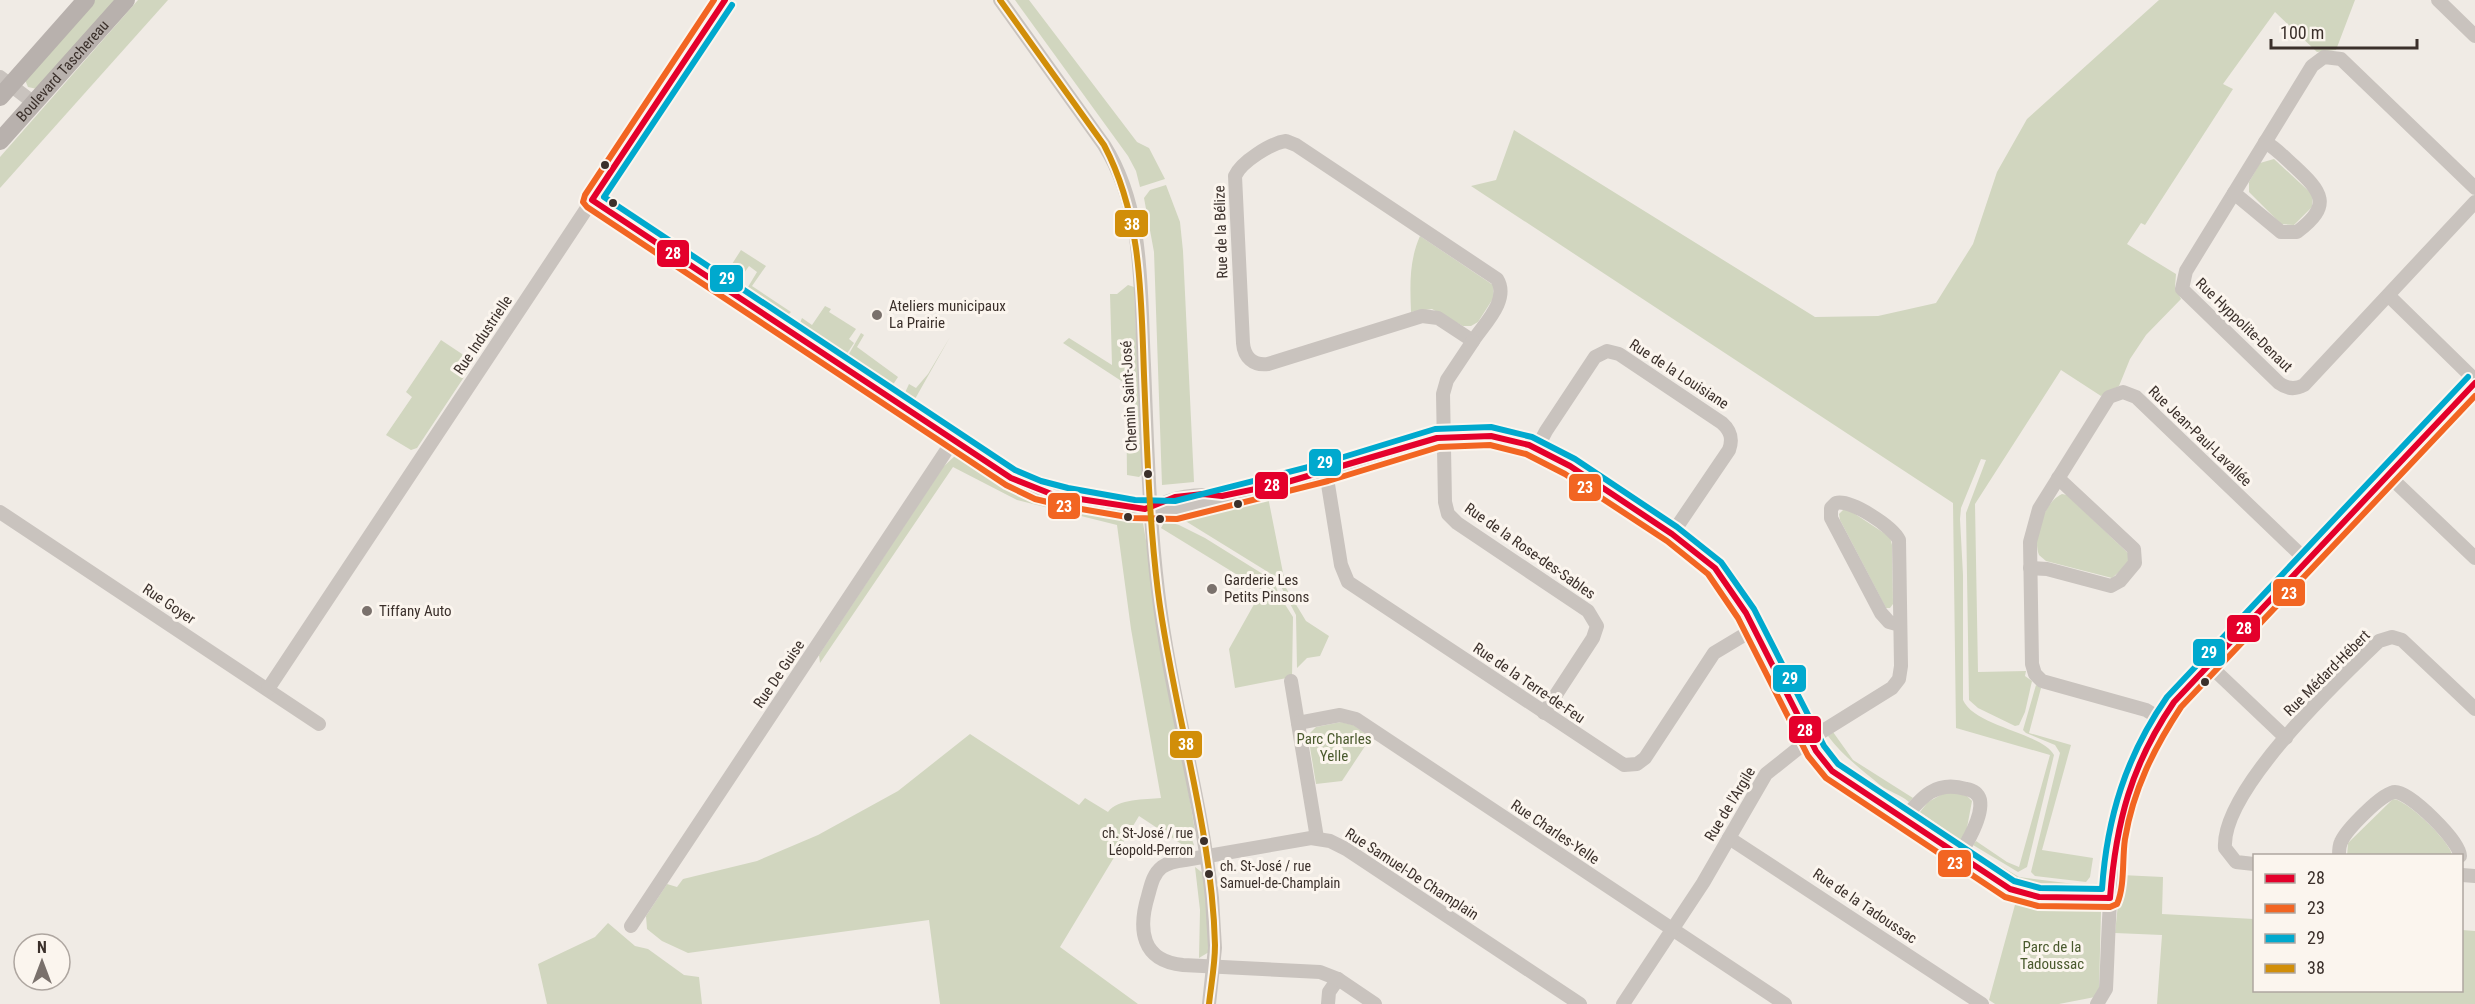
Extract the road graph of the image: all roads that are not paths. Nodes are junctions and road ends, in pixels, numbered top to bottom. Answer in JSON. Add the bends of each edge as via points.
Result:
{"nodes":[{"id":1,"x":126,"y":0,"type":"edge"},
{"id":2,"x":725,"y":0,"type":"edge"},
{"id":3,"x":1000,"y":0,"type":"edge"},
{"id":4,"x":2438,"y":0,"type":"edge"},
{"id":5,"x":79,"y":2,"type":"edge"},
{"id":6,"x":2475,"y":36,"type":"edge"},
{"id":7,"x":4,"y":86,"type":"edge"},
{"id":8,"x":34,"y":103,"type":"junction"},
{"id":9,"x":0,"y":141,"type":"edge"},
{"id":10,"x":2265,"y":142,"type":"junction"},
{"id":11,"x":2475,"y":188,"type":"edge"},
{"id":12,"x":2234,"y":193,"type":"junction"},
{"id":13,"x":592,"y":200,"type":"junction"},
{"id":14,"x":2475,"y":202,"type":"edge"},
{"id":15,"x":2389,"y":296,"type":"junction"},
{"id":16,"x":1473,"y":341,"type":"junction"},
{"id":17,"x":2475,"y":382,"type":"edge"},
{"id":18,"x":1443,"y":437,"type":"junction"},
{"id":19,"x":954,"y":439,"type":"junction"},
{"id":20,"x":1537,"y":448,"type":"junction"},
{"id":21,"x":1326,"y":472,"type":"junction"},
{"id":22,"x":2388,"y":475,"type":"junction"},
{"id":23,"x":2058,"y":478,"type":"junction"},
{"id":24,"x":1150,"y":509,"type":"junction"},
{"id":25,"x":0,"y":512,"type":"edge"},
{"id":26,"x":1672,"y":534,"type":"junction"},
{"id":27,"x":2472,"y":550,"type":"edge"},
{"id":28,"x":2306,"y":560,"type":"junction"},
{"id":29,"x":2030,"y":568,"type":"junction"},
{"id":30,"x":1900,"y":625,"type":"junction"},
{"id":31,"x":1754,"y":629,"type":"junction"},
{"id":32,"x":2208,"y":664,"type":"junction"},
{"id":33,"x":1291,"y":681,"type":"dead end"},
{"id":34,"x":268,"y":689,"type":"junction"},
{"id":35,"x":2475,"y":709,"type":"edge"},
{"id":36,"x":1544,"y":713,"type":"junction"},
{"id":37,"x":2161,"y":719,"type":"junction"},
{"id":38,"x":1298,"y":723,"type":"junction"},
{"id":39,"x":319,"y":724,"type":"dead end"},
{"id":40,"x":2286,"y":738,"type":"junction"},
{"id":41,"x":1810,"y":739,"type":"junction"},
{"id":42,"x":1904,"y":819,"type":"junction"},
{"id":43,"x":1317,"y":838,"type":"junction"},
{"id":44,"x":1729,"y":838,"type":"junction"},
{"id":45,"x":2338,"y":854,"type":"edge"},
{"id":46,"x":2460,"y":854,"type":"edge"},
{"id":47,"x":1206,"y":856,"type":"junction"},
{"id":48,"x":1958,"y":856,"type":"junction"},
{"id":49,"x":2253,"y":864,"type":"edge"},
{"id":50,"x":2110,"y":898,"type":"junction"},
{"id":51,"x":631,"y":926,"type":"dead end"},
{"id":52,"x":1672,"y":929,"type":"junction"},
{"id":53,"x":1214,"y":966,"type":"junction"},
{"id":54,"x":1338,"y":979,"type":"junction"},
{"id":55,"x":2100,"y":1001,"type":"edge"},
{"id":56,"x":1209,"y":1004,"type":"edge"},
{"id":57,"x":1328,"y":1004,"type":"edge"},
{"id":58,"x":1375,"y":1004,"type":"edge"},
{"id":59,"x":1580,"y":1004,"type":"edge"},
{"id":60,"x":1623,"y":1004,"type":"edge"},
{"id":61,"x":1785,"y":1004,"type":"edge"},
{"id":62,"x":1982,"y":1004,"type":"edge"}],
"edges":[{"from":1,"to":8,"type":"main road","name":"Boulevard Taschereau"},
{"from":2,"to":13,"type":"street","name":"Rue Industrielle"},
{"from":3,"to":24,"type":"street","name":"Chemin Saint-José","via":[[1104,145],[1129,200],[1140,277]]},
{"from":4,"to":6,"type":"street"},
{"from":5,"to":7,"type":"main road","name":"Boulevard Taschereau"},
{"from":7,"to":8,"type":"street"},
{"from":8,"to":9,"type":"main road","name":"Boulevard Taschereau"},
{"from":10,"to":11,"type":"street","name":"Rue Hyppolite-Denaut","via":[[2312,66],[2319,58],[2333,56]]},
{"from":10,"to":12,"type":"street","name":"Rue Hyppolite-Denaut"},
{"from":10,"to":12,"type":"street","via":[[2317,189],[2321,203],[2318,212],[2297,232],[2281,232]]},
{"from":12,"to":15,"type":"street","name":"Rue Hyppolite-Denaut","via":[[2183,276],[2182,289],[2283,386],[2292,389],[2304,385]]},
{"from":13,"to":19,"type":"street"},
{"from":13,"to":34,"type":"street","name":"Rue Industrielle"},
{"from":14,"to":15,"type":"street","name":"Rue Hyppolite-Denaut"},
{"from":15,"to":17,"type":"street"},
{"from":16,"to":16,"type":"street","name":"Rue de la Bélize","via":[[1500,300],[1501,285],[1493,276],[1292,142],[1275,144],[1237,172],[1243,343],[1245,354],[1253,362],[1268,364],[1422,316],[1438,318]]},
{"from":16,"to":18,"type":"street","name":"Rue de la Bélize","via":[[1445,387]]},
{"from":17,"to":22,"type":"street"},
{"from":18,"to":20,"type":"street","via":[[1491,436]]},
{"from":18,"to":21,"type":"street"},
{"from":18,"to":36,"type":"street","name":"Rue de la Rose-des-Sables","via":[[1444,502],[1452,519],[1596,620],[1593,638]]},
{"from":19,"to":24,"type":"street","via":[[1038,490]]},
{"from":19,"to":51,"type":"street","name":"Rue De Guise"},
{"from":20,"to":26,"type":"street"},
{"from":20,"to":26,"type":"street","name":"Rue de la Louisiane","via":[[1595,357],[1607,351],[1619,354],[1730,432],[1729,450]]},
{"from":21,"to":24,"type":"street","via":[[1176,510]]},
{"from":21,"to":36,"type":"street","name":"Rue de la Terre-de-Feu","via":[[1341,565],[1348,582]]},
{"from":22,"to":27,"type":"street"},
{"from":22,"to":28,"type":"street"},
{"from":23,"to":28,"type":"street","name":"Rue Jean-Paul-Lavallée","via":[[2105,401],[2113,394],[2128,393]]},
{"from":23,"to":29,"type":"street","name":"Rue Jean-Paul-Lavallée","via":[[2033,524]]},
{"from":23,"to":29,"type":"street","via":[[2134,549],[2135,563],[2111,586]]},
{"from":24,"to":47,"type":"street","name":"Chemin Saint-José","via":[[1162,625]]},
{"from":25,"to":34,"type":"street","name":"Rue Goyer"},
{"from":26,"to":31,"type":"street","via":[[1721,575]]},
{"from":28,"to":32,"type":"street"},
{"from":29,"to":37,"type":"street","name":"Rue Jean-Paul-Lavallée","via":[[2032,664],[2038,678],[2146,710]]},
{"from":30,"to":30,"type":"street","name":"Rue de l'Argile","via":[[1897,536],[1851,503],[1836,502],[1831,518],[1881,613],[1889,622]]},
{"from":30,"to":41,"type":"street","name":"Rue de l'Argile","via":[[1900,674],[1896,684]]},
{"from":31,"to":36,"type":"street","name":"Rue de la Terre-de-Feu","via":[[1714,653],[1645,758],[1637,764],[1620,764]]},
{"from":31,"to":41,"type":"street"},
{"from":32,"to":37,"type":"street"},
{"from":32,"to":40,"type":"street","name":"Rue Médard-Hébert"},
{"from":33,"to":38,"type":"street"},
{"from":34,"to":39,"type":"street","name":"Rue Goyer"},
{"from":35,"to":40,"type":"street","name":"Rue Médard-Hébert","via":[[2406,643],[2387,638],[2375,645]]},
{"from":37,"to":50,"type":"street","via":[[2137,764],[2121,808]]},
{"from":38,"to":43,"type":"street"},
{"from":38,"to":52,"type":"street","name":"Rue Charles-Yelle","via":[[1340,715],[1356,719]]},
{"from":40,"to":49,"type":"street","name":"Rue Médard-Hébert","via":[[2245,789],[2226,833],[2229,856]]},
{"from":41,"to":42,"type":"street","via":[[1832,771]]},
{"from":41,"to":44,"type":"street","name":"Rue de l'Argile","via":[[1766,774]]},
{"from":42,"to":48,"type":"street"},
{"from":42,"to":48,"type":"street","via":[[1919,801],[1941,786],[1953,785],[1974,792],[1980,806],[1972,835]]},
{"from":43,"to":47,"type":"street","name":"Rue Samuel-De Champlain"},
{"from":43,"to":59,"type":"street","name":"Rue Samuel-De Champlain","via":[[1346,849]]},
{"from":44,"to":52,"type":"street","name":"Rue de l'Argile"},
{"from":44,"to":62,"type":"street","name":"Rue de la Tadoussac"},
{"from":45,"to":46,"type":"street","via":[[2345,836],[2381,797],[2393,792],[2408,796],[2456,843]]},
{"from":47,"to":53,"type":"street","name":"Chemin Saint-José","via":[[1214,919]]},
{"from":47,"to":53,"type":"street","name":"Rue Samuel-De Champlain","via":[[1171,863],[1158,871],[1142,926],[1149,947],[1164,961]]},
{"from":48,"to":50,"type":"street","via":[[2024,894]]},
{"from":50,"to":55,"type":"street","via":[[2106,989]]},
{"from":52,"to":60,"type":"street","name":"Rue de l'Argile"},
{"from":52,"to":61,"type":"street","name":"Rue Charles-Yelle"},
{"from":53,"to":54,"type":"street","via":[[1314,971]]},
{"from":53,"to":56,"type":"street","name":"Chemin Saint-José"},
{"from":54,"to":57,"type":"street","via":[[1329,992]]},
{"from":54,"to":58,"type":"street"}]}
